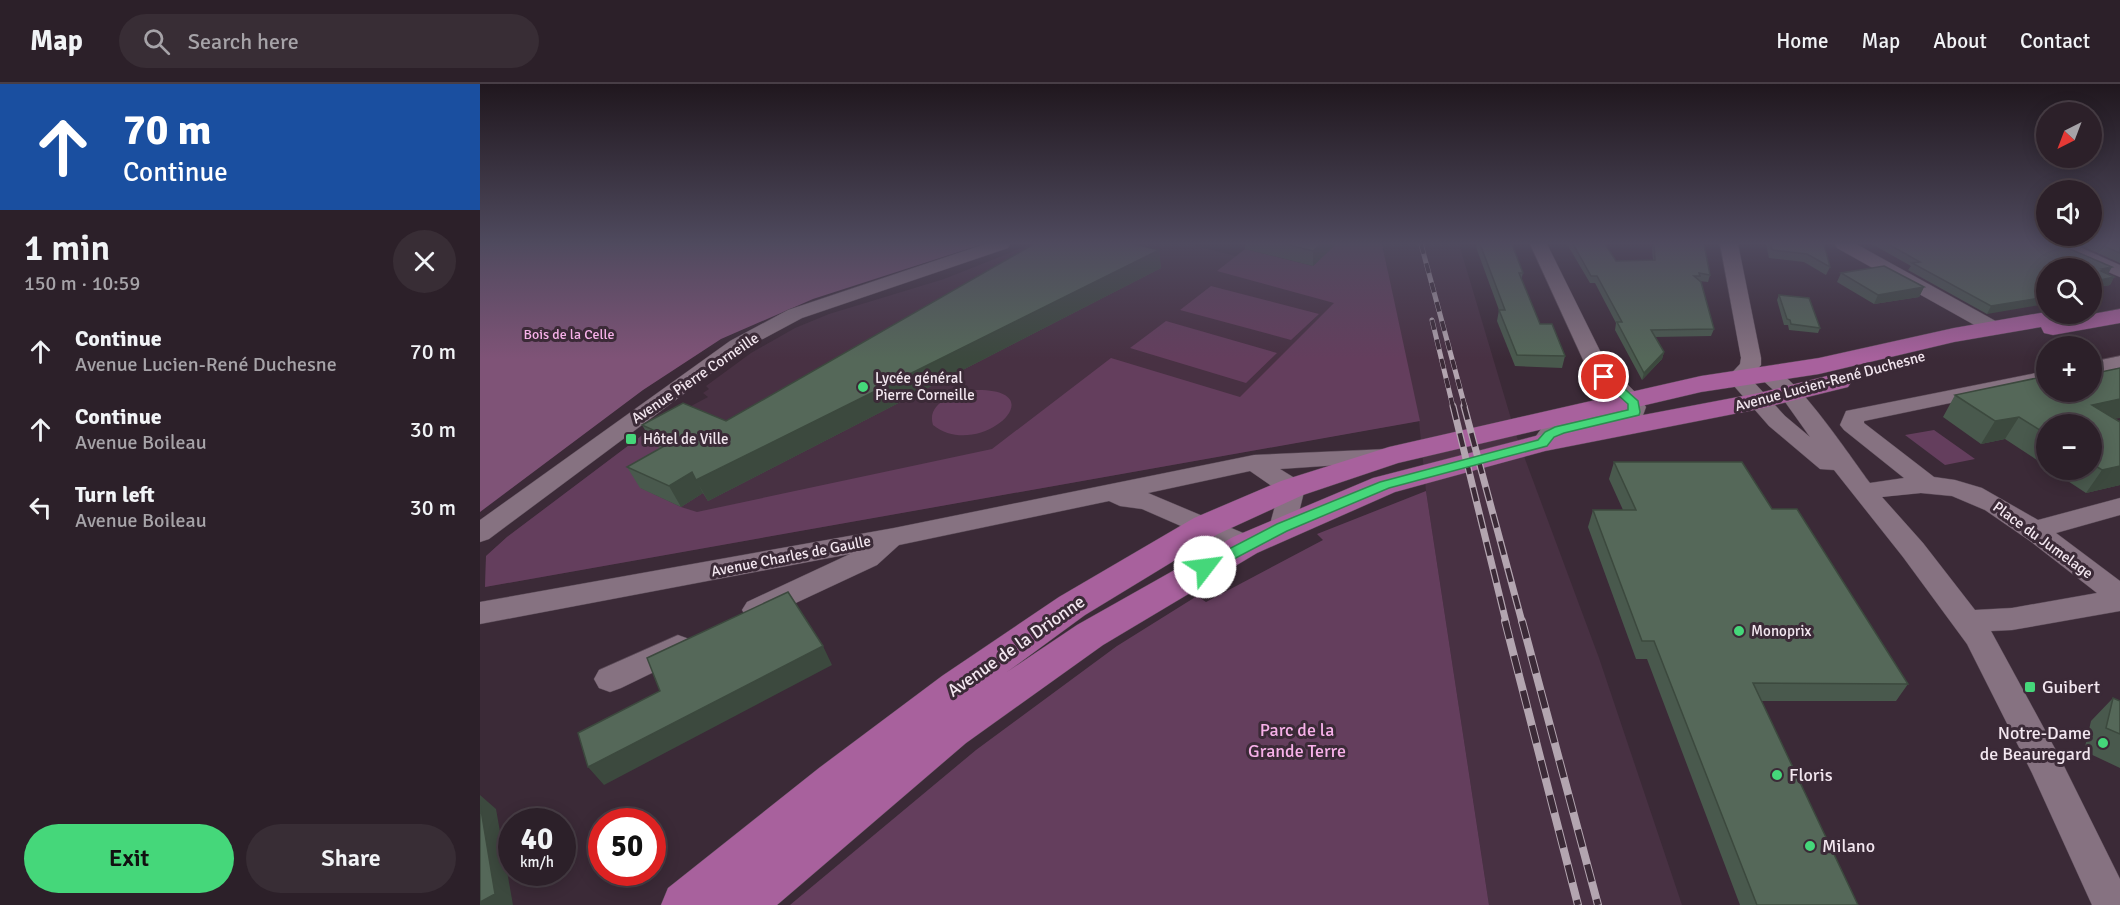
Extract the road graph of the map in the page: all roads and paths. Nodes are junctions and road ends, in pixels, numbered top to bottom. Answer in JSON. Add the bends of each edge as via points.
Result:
{"nodes":[{"id":1,"x":889,"y":282,"type":"edge"},
{"id":2,"x":1557,"y":282,"type":"edge"},
{"id":3,"x":1736,"y":282,"type":"edge"},
{"id":4,"x":1912,"y":282,"type":"edge"},
{"id":5,"x":2120,"y":305,"type":"edge"},
{"id":6,"x":2102,"y":309,"type":"edge"},
{"id":7,"x":2120,"y":316,"type":"edge"},
{"id":8,"x":2036,"y":321,"type":"edge"},
{"id":9,"x":1994,"y":328,"type":"junction"},
{"id":10,"x":2120,"y":362,"type":"edge"},
{"id":11,"x":2102,"y":366,"type":"edge"},
{"id":12,"x":1738,"y":378,"type":"junction"},
{"id":13,"x":2036,"y":379,"type":"edge"},
{"id":14,"x":1763,"y":388,"type":"junction"},
{"id":15,"x":1791,"y":394,"type":"junction"},
{"id":16,"x":1630,"y":399,"type":"junction"},
{"id":17,"x":1543,"y":443,"type":"junction"},
{"id":18,"x":1389,"y":456,"type":"junction"},
{"id":19,"x":1254,"y":463,"type":"junction"},
{"id":20,"x":1435,"y":471,"type":"joint"},
{"id":21,"x":1928,"y":485,"type":"junction"},
{"id":22,"x":1292,"y":488,"type":"junction"},
{"id":23,"x":1864,"y":493,"type":"junction"},
{"id":24,"x":1101,"y":496,"type":"junction"},
{"id":25,"x":2120,"y":506,"type":"edge"},
{"id":26,"x":1206,"y":525,"type":"junction"},
{"id":27,"x":1282,"y":528,"type":"junction"},
{"id":28,"x":2032,"y":531,"type":"junction"},
{"id":29,"x":480,"y":532,"type":"edge"},
{"id":30,"x":894,"y":537,"type":"junction"},
{"id":31,"x":1245,"y":545,"type":"junction"},
{"id":32,"x":2120,"y":598,"type":"edge"},
{"id":33,"x":480,"y":613,"type":"edge"},
{"id":34,"x":738,"y":619,"type":"edge"},
{"id":35,"x":1968,"y":621,"type":"junction"},
{"id":36,"x":705,"y":634,"type":"edge"},
{"id":37,"x":610,"y":679,"type":"dead end"},
{"id":38,"x":685,"y":905,"type":"edge"},
{"id":39,"x":740,"y":905,"type":"edge"},
{"id":40,"x":2112,"y":905,"type":"edge"}],
"edges":[{"from":1,"to":29,"type":"street","name":"Avenue Pierre Corneille","via":[[795,314],[737,345]]},
{"from":2,"to":16,"type":"street","via":[[1604,377]]},
{"from":3,"to":12,"type":"street","via":[[1751,358]]},
{"from":4,"to":9,"type":"street"},
{"from":5,"to":6,"type":"main road"},
{"from":7,"to":15,"type":"main road","name":"Avenue Lucien-René Duchesne","via":[[1938,353]]},
{"from":8,"to":9,"type":"main road","name":"Avenue Lucien-René Duchesne"},
{"from":9,"to":14,"type":"main road","name":"Avenue Lucien-René Duchesne","via":[[1820,366]]},
{"from":10,"to":11,"type":"street"},
{"from":12,"to":14,"type":"main road","name":"Avenue Lucien-René Duchesne"},
{"from":12,"to":16,"type":"main road","name":"Avenue Lucien-René Duchesne"},
{"from":13,"to":21,"type":"street","via":[[1854,416],[1852,425]]},
{"from":14,"to":15,"type":"main road","name":"Avenue Lucien-René Duchesne"},
{"from":14,"to":17,"type":"main road","name":"Avenue Lucien-René Duchesne"},
{"from":14,"to":23,"type":"street","via":[[1777,421]]},
{"from":15,"to":23,"type":"street"},
{"from":16,"to":17,"type":"street","via":[[1635,407],[1630,415],[1559,430],[1549,434]]},
{"from":16,"to":18,"type":"main road","name":"Avenue Lucien-René Duchesne"},
{"from":17,"to":20,"type":"main road","name":"Avenue Lucien-René Duchesne"},
{"from":18,"to":19,"type":"street","name":"Avenue Charles de Gaulle"},
{"from":18,"to":22,"type":"main road","name":"Avenue de la Drionne"},
{"from":19,"to":22,"type":"street"},
{"from":19,"to":24,"type":"street","name":"Avenue Charles de Gaulle"},
{"from":20,"to":27,"type":"main road","name":"Avenue de la Drionne","via":[[1384,485]]},
{"from":21,"to":23,"type":"street","name":"Place du Jumelage","via":[[1890,486]]},
{"from":21,"to":28,"type":"street","name":"Place du Jumelage","via":[[1957,488],[1992,502]]},
{"from":22,"to":26,"type":"main road","name":"Avenue de la Drionne"},
{"from":22,"to":27,"type":"street"},
{"from":23,"to":35,"type":"street"},
{"from":24,"to":26,"type":"street","name":"Avenue Charles de Gaulle","via":[[1147,501]]},
{"from":24,"to":30,"type":"street","name":"Avenue Charles de Gaulle"},
{"from":25,"to":28,"type":"street"},
{"from":26,"to":31,"type":"street","name":"Avenue Charles de Gaulle"},
{"from":26,"to":38,"type":"main road","name":"Avenue de la Drionne","via":[[1072,606],[956,687]]},
{"from":27,"to":31,"type":"main road","name":"Avenue de la Drionne"},
{"from":28,"to":32,"type":"street","name":"Place du Jumelage"},
{"from":30,"to":33,"type":"street","name":"Avenue Charles de Gaulle"},
{"from":30,"to":34,"type":"street","via":[[867,558]]},
{"from":31,"to":39,"type":"main road","name":"Avenue de la Drionne","via":[[1090,635],[951,731]]},
{"from":32,"to":35,"type":"street","name":"Place du Jumelage","via":[[2012,619]]},
{"from":35,"to":40,"type":"street","via":[[2009,691]]},
{"from":36,"to":37,"type":"street"}]}
